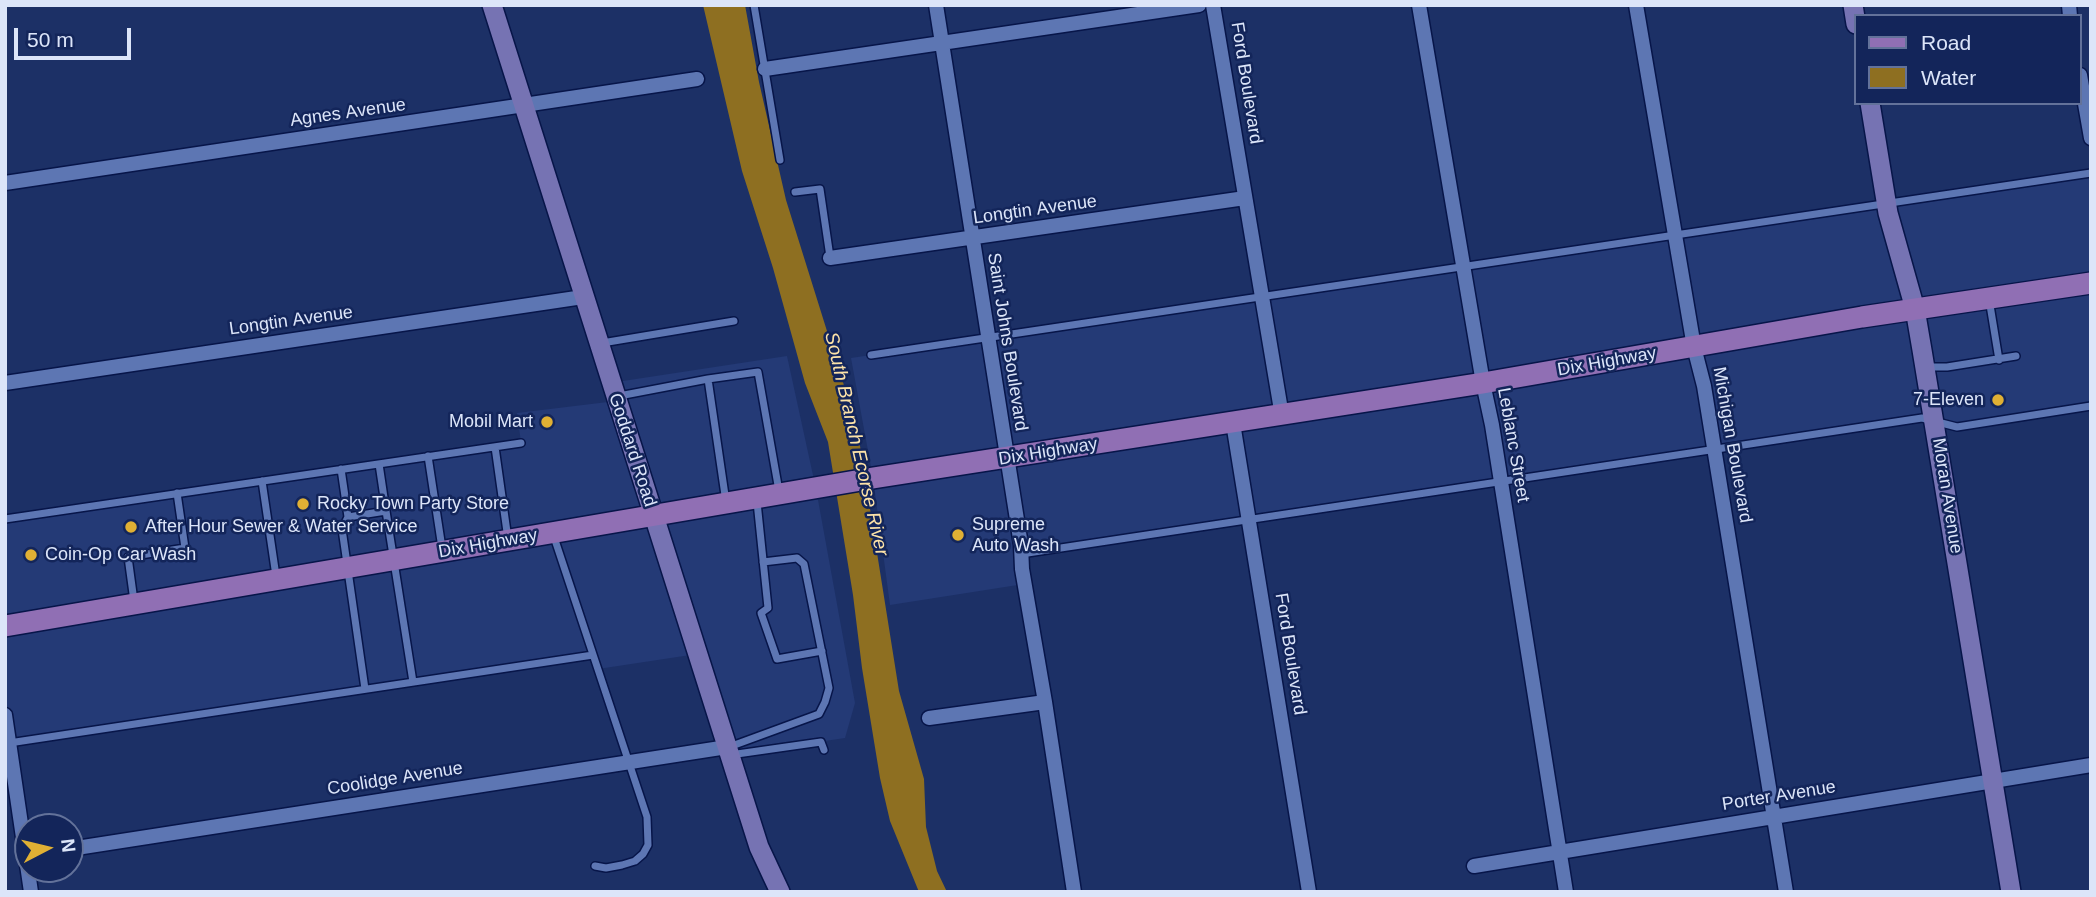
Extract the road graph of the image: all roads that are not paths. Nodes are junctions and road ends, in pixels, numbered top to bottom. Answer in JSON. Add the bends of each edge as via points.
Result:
{"nodes":[{"id":1,"x":492,"y":5,"type":"edge"},
{"id":2,"x":754,"y":5,"type":"edge"},
{"id":3,"x":936,"y":5,"type":"edge"},
{"id":4,"x":1199,"y":5,"type":"edge"},
{"id":5,"x":1213,"y":5,"type":"edge"},
{"id":6,"x":1419,"y":5,"type":"edge"},
{"id":7,"x":1636,"y":5,"type":"edge"},
{"id":8,"x":941,"y":43,"type":"junction"},
{"id":9,"x":765,"y":69,"type":"junction"},
{"id":10,"x":696,"y":79,"type":"dead end"},
{"id":11,"x":2082,"y":86,"type":"edge"},
{"id":12,"x":1870,"y":105,"type":"edge"},
{"id":13,"x":522,"y":106,"type":"junction"},
{"id":14,"x":2091,"y":138,"type":"edge"},
{"id":15,"x":780,"y":160,"type":"dead end"},
{"id":16,"x":2091,"y":173,"type":"edge"},
{"id":17,"x":5,"y":183,"type":"edge"},
{"id":18,"x":796,"y":192,"type":"dead end"},
{"id":19,"x":1245,"y":198,"type":"junction"},
{"id":20,"x":1886,"y":204,"type":"junction"},
{"id":21,"x":1674,"y":235,"type":"junction"},
{"id":22,"x":971,"y":239,"type":"junction"},
{"id":23,"x":831,"y":258,"type":"joint"},
{"id":24,"x":1463,"y":266,"type":"junction"},
{"id":25,"x":2091,"y":283,"type":"edge"},
{"id":26,"x":1262,"y":296,"type":"junction"},
{"id":27,"x":583,"y":297,"type":"junction"},
{"id":28,"x":1989,"y":298,"type":"junction"},
{"id":29,"x":1915,"y":309,"type":"junction"},
{"id":30,"x":734,"y":321,"type":"dead end"},
{"id":31,"x":986,"y":337,"type":"junction"},
{"id":32,"x":598,"y":344,"type":"junction"},
{"id":33,"x":1694,"y":347,"type":"junction"},
{"id":34,"x":871,"y":355,"type":"dead end"},
{"id":35,"x":2016,"y":356,"type":"dead end"},
{"id":36,"x":1999,"y":360,"type":"junction"},
{"id":37,"x":1925,"y":367,"type":"junction"},
{"id":38,"x":708,"y":379,"type":"junction"},
{"id":39,"x":5,"y":383,"type":"edge"},
{"id":40,"x":1483,"y":383,"type":"junction"},
{"id":41,"x":615,"y":397,"type":"junction"},
{"id":42,"x":2091,"y":406,"type":"edge"},
{"id":43,"x":1282,"y":416,"type":"junction"},
{"id":44,"x":1233,"y":423,"type":"junction"},
{"id":45,"x":1935,"y":423,"type":"junction"},
{"id":46,"x":521,"y":443,"type":"dead end"},
{"id":47,"x":495,"y":447,"type":"junction"},
{"id":48,"x":1715,"y":450,"type":"junction"},
{"id":49,"x":428,"y":456,"type":"junction"},
{"id":50,"x":1006,"y":458,"type":"junction"},
{"id":51,"x":379,"y":464,"type":"junction"},
{"id":52,"x":341,"y":469,"type":"junction"},
{"id":53,"x":262,"y":481,"type":"junction"},
{"id":54,"x":1500,"y":482,"type":"junction"},
{"id":55,"x":177,"y":493,"type":"junction"},
{"id":56,"x":779,"y":495,"type":"junction"},
{"id":57,"x":756,"y":499,"type":"junction"},
{"id":58,"x":726,"y":504,"type":"junction"},
{"id":59,"x":386,"y":510,"type":"junction"},
{"id":60,"x":348,"y":517,"type":"junction"},
{"id":61,"x":653,"y":517,"type":"junction"},
{"id":62,"x":5,"y":519,"type":"edge"},
{"id":63,"x":1248,"y":519,"type":"junction"},
{"id":64,"x":553,"y":533,"type":"junction"},
{"id":65,"x":508,"y":540,"type":"junction"},
{"id":66,"x":443,"y":552,"type":"junction"},
{"id":67,"x":1021,"y":554,"type":"junction"},
{"id":68,"x":394,"y":560,"type":"junction"},
{"id":69,"x":764,"y":562,"type":"junction"},
{"id":70,"x":348,"y":568,"type":"junction"},
{"id":71,"x":277,"y":581,"type":"junction"},
{"id":72,"x":135,"y":605,"type":"junction"},
{"id":73,"x":5,"y":626,"type":"edge"},
{"id":74,"x":822,"y":651,"type":"junction"},
{"id":75,"x":593,"y":655,"type":"junction"},
{"id":76,"x":413,"y":682,"type":"junction"},
{"id":77,"x":365,"y":689,"type":"junction"},
{"id":78,"x":1045,"y":702,"type":"junction"},
{"id":79,"x":5,"y":715,"type":"edge"},
{"id":80,"x":929,"y":718,"type":"dead end"},
{"id":81,"x":9,"y":743,"type":"junction"},
{"id":82,"x":824,"y":750,"type":"dead end"},
{"id":83,"x":728,"y":751,"type":"junction"},
{"id":84,"x":629,"y":762,"type":"junction"},
{"id":85,"x":2091,"y":765,"type":"edge"},
{"id":86,"x":1993,"y":780,"type":"junction"},
{"id":87,"x":20,"y":813,"type":"edge"},
{"id":88,"x":1773,"y":817,"type":"junction"},
{"id":89,"x":84,"y":847,"type":"edge"},
{"id":90,"x":1559,"y":852,"type":"junction"},
{"id":91,"x":595,"y":866,"type":"dead end"},
{"id":92,"x":1474,"y":866,"type":"dead end"},
{"id":93,"x":780,"y":892,"type":"edge"},
{"id":94,"x":1074,"y":892,"type":"edge"},
{"id":95,"x":1309,"y":892,"type":"edge"},
{"id":96,"x":1566,"y":892,"type":"edge"},
{"id":97,"x":1786,"y":892,"type":"edge"},
{"id":98,"x":2011,"y":892,"type":"edge"}],
"edges":[{"from":1,"to":13,"type":"street","name":"Goddard Road"},
{"from":2,"to":9,"type":"lane"},
{"from":3,"to":8,"type":"street","name":"Saint Johns Boulevard"},
{"from":4,"to":8,"type":"street"},
{"from":5,"to":19,"type":"street","name":"Ford Boulevard"},
{"from":6,"to":24,"type":"street","name":"Leblanc Street"},
{"from":7,"to":21,"type":"street","name":"Michigan Boulevard"},
{"from":8,"to":9,"type":"street"},
{"from":8,"to":22,"type":"street","name":"Saint Johns Boulevard"},
{"from":9,"to":15,"type":"lane"},
{"from":10,"to":13,"type":"street","name":"Agnes Avenue"},
{"from":11,"to":14,"type":"street"},
{"from":12,"to":20,"type":"street","name":"Moran Avenue"},
{"from":13,"to":17,"type":"street","name":"Agnes Avenue"},
{"from":13,"to":27,"type":"street","name":"Goddard Road"},
{"from":16,"to":20,"type":"lane"},
{"from":18,"to":23,"type":"lane","via":[[820,189]]},
{"from":19,"to":22,"type":"street","name":"Longtin Avenue"},
{"from":19,"to":26,"type":"street","name":"Ford Boulevard"},
{"from":20,"to":21,"type":"lane"},
{"from":20,"to":29,"type":"street","name":"Moran Avenue"},
{"from":21,"to":24,"type":"lane"},
{"from":21,"to":33,"type":"street","name":"Michigan Boulevard"},
{"from":22,"to":23,"type":"street","name":"Longtin Avenue"},
{"from":22,"to":31,"type":"street","name":"Saint Johns Boulevard"},
{"from":24,"to":26,"type":"lane"},
{"from":24,"to":40,"type":"street","name":"Leblanc Street"},
{"from":25,"to":28,"type":"main road","name":"Dix Highway"},
{"from":26,"to":31,"type":"lane"},
{"from":26,"to":43,"type":"street","name":"Ford Boulevard"},
{"from":27,"to":32,"type":"street","name":"Goddard Road"},
{"from":27,"to":39,"type":"street","name":"Longtin Avenue"},
{"from":28,"to":29,"type":"main road","name":"Dix Highway"},
{"from":28,"to":36,"type":"lane"},
{"from":29,"to":33,"type":"main road","name":"Dix Highway"},
{"from":29,"to":37,"type":"street","name":"Moran Avenue"},
{"from":30,"to":32,"type":"lane"},
{"from":31,"to":34,"type":"lane"},
{"from":31,"to":50,"type":"street","name":"Saint Johns Boulevard"},
{"from":32,"to":41,"type":"street","name":"Goddard Road"},
{"from":33,"to":40,"type":"main road","name":"Dix Highway"},
{"from":33,"to":48,"type":"street","name":"Michigan Boulevard"},
{"from":35,"to":36,"type":"lane"},
{"from":36,"to":37,"type":"lane"},
{"from":37,"to":45,"type":"street","name":"Moran Avenue"},
{"from":38,"to":41,"type":"lane"},
{"from":38,"to":56,"type":"lane","via":[[758,372]]},
{"from":38,"to":58,"type":"lane"},
{"from":40,"to":43,"type":"main road","name":"Dix Highway"},
{"from":40,"to":54,"type":"street","name":"Leblanc Street"},
{"from":41,"to":61,"type":"street","name":"Goddard Road"},
{"from":42,"to":45,"type":"lane","via":[[1957,428]]},
{"from":43,"to":44,"type":"main road","name":"Dix Highway"},
{"from":44,"to":50,"type":"main road","name":"Dix Highway"},
{"from":44,"to":63,"type":"street","name":"Ford Boulevard"},
{"from":45,"to":48,"type":"lane","via":[[1922,418]]},
{"from":45,"to":86,"type":"street","name":"Moran Avenue"},
{"from":46,"to":47,"type":"lane"},
{"from":47,"to":49,"type":"lane"},
{"from":47,"to":65,"type":"lane"},
{"from":48,"to":54,"type":"lane"},
{"from":48,"to":88,"type":"street","name":"Michigan Boulevard"},
{"from":49,"to":51,"type":"lane"},
{"from":49,"to":66,"type":"lane"},
{"from":50,"to":56,"type":"main road","name":"Dix Highway"},
{"from":50,"to":67,"type":"street","name":"Saint Johns Boulevard"},
{"from":51,"to":52,"type":"lane"},
{"from":51,"to":59,"type":"lane"},
{"from":52,"to":53,"type":"lane"},
{"from":52,"to":60,"type":"lane"},
{"from":53,"to":55,"type":"lane"},
{"from":53,"to":71,"type":"lane"},
{"from":54,"to":63,"type":"lane"},
{"from":54,"to":90,"type":"street","name":"Leblanc Street"},
{"from":55,"to":62,"type":"lane"},
{"from":55,"to":72,"type":"lane","via":[[185,548],[128,557]]},
{"from":56,"to":57,"type":"main road","name":"Dix Highway"},
{"from":57,"to":58,"type":"main road","name":"Dix Highway"},
{"from":57,"to":69,"type":"lane"},
{"from":58,"to":61,"type":"main road","name":"Dix Highway"},
{"from":59,"to":60,"type":"lane"},
{"from":59,"to":68,"type":"lane"},
{"from":60,"to":70,"type":"lane","via":[[342,529]]},
{"from":61,"to":64,"type":"main road","name":"Dix Highway"},
{"from":61,"to":83,"type":"street","name":"Goddard Road"},
{"from":63,"to":67,"type":"lane"},
{"from":63,"to":95,"type":"street","name":"Ford Boulevard"},
{"from":64,"to":65,"type":"main road","name":"Dix Highway"},
{"from":64,"to":75,"type":"lane"},
{"from":65,"to":66,"type":"main road","name":"Dix Highway"},
{"from":66,"to":68,"type":"main road","name":"Dix Highway"},
{"from":67,"to":78,"type":"street","name":"Saint Johns Boulevard"},
{"from":68,"to":70,"type":"main road","name":"Dix Highway"},
{"from":68,"to":76,"type":"lane"},
{"from":69,"to":74,"type":"lane","via":[[797,558],[804,565]]},
{"from":69,"to":74,"type":"lane","via":[[768,608],[761,613],[777,659]]},
{"from":70,"to":71,"type":"main road","name":"Dix Highway"},
{"from":70,"to":77,"type":"lane"},
{"from":71,"to":72,"type":"main road","name":"Dix Highway"},
{"from":72,"to":73,"type":"main road","name":"Dix Highway"},
{"from":74,"to":83,"type":"lane","via":[[829,688],[818,714]]},
{"from":75,"to":76,"type":"lane"},
{"from":75,"to":84,"type":"lane"},
{"from":76,"to":77,"type":"lane"},
{"from":77,"to":81,"type":"lane"},
{"from":78,"to":80,"type":"street"},
{"from":78,"to":94,"type":"street","name":"Saint Johns Boulevard"},
{"from":79,"to":81,"type":"street"},
{"from":81,"to":87,"type":"street"},
{"from":82,"to":83,"type":"lane","via":[[821,742]]},
{"from":83,"to":84,"type":"street","name":"Coolidge Avenue"},
{"from":83,"to":93,"type":"street","name":"Goddard Road","via":[[759,847]]},
{"from":84,"to":89,"type":"street","name":"Coolidge Avenue"},
{"from":84,"to":91,"type":"lane","via":[[647,817],[648,845],[635,861]]},
{"from":85,"to":86,"type":"street","name":"Porter Avenue"},
{"from":86,"to":88,"type":"street","name":"Porter Avenue"},
{"from":86,"to":98,"type":"street","name":"Moran Avenue"},
{"from":88,"to":90,"type":"street","name":"Porter Avenue"},
{"from":88,"to":97,"type":"street","name":"Michigan Boulevard"},
{"from":90,"to":92,"type":"street","name":"Porter Avenue"},
{"from":90,"to":96,"type":"street","name":"Leblanc Street"}]}
